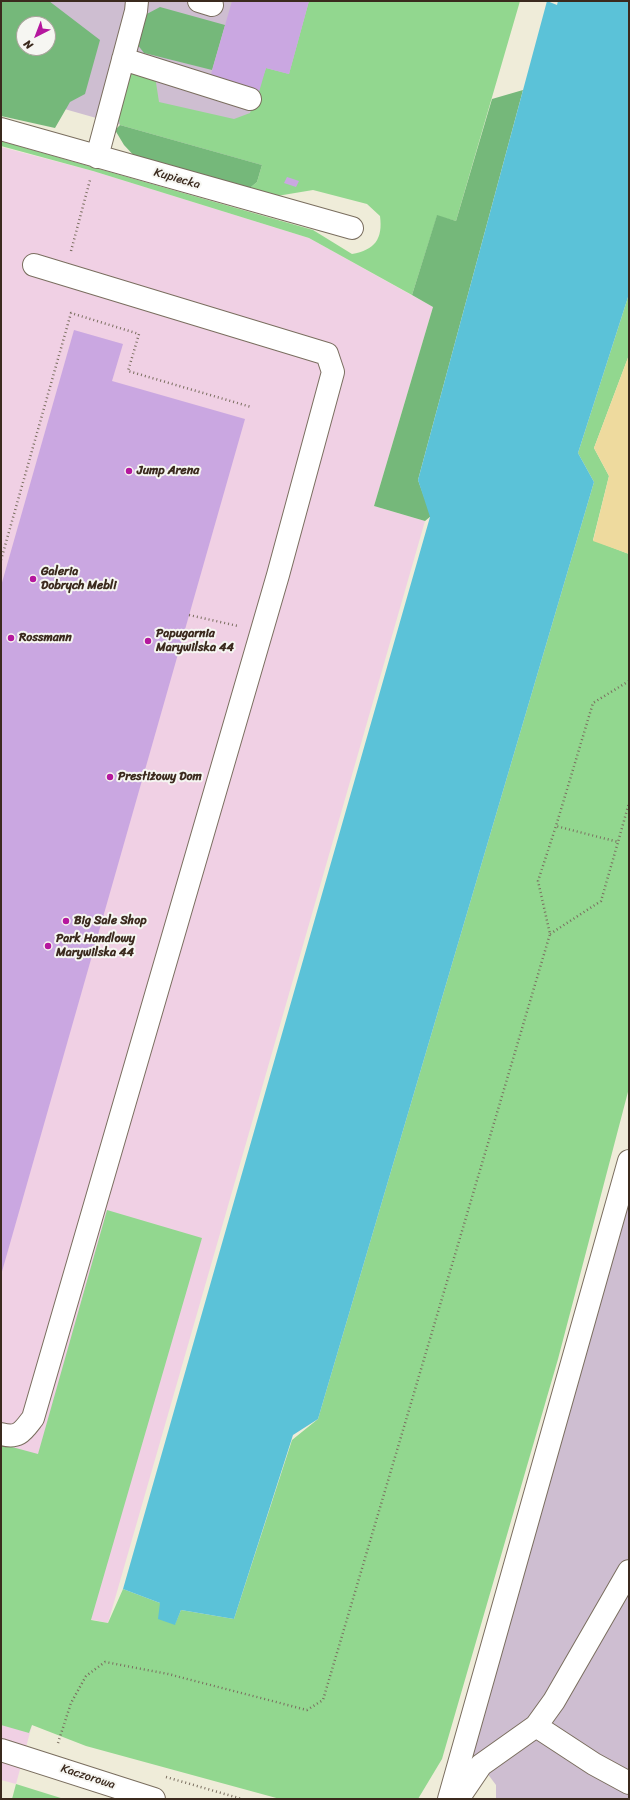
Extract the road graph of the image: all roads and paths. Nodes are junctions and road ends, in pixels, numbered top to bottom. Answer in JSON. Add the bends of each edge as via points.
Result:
{"nodes":[{"id":1,"x":137,"y":1,"type":"edge"},
{"id":2,"x":123,"y":59,"type":"junction"},
{"id":3,"x":250,"y":99,"type":"dead end"},
{"id":4,"x":1,"y":129,"type":"edge"},
{"id":5,"x":97,"y":157,"type":"junction"},
{"id":6,"x":352,"y":228,"type":"dead end"},
{"id":7,"x":34,"y":264,"type":"dead end"},
{"id":8,"x":64,"y":274,"type":"junction"},
{"id":9,"x":251,"y":407,"type":"dead end"},
{"id":10,"x":1,"y":560,"type":"edge"},
{"id":11,"x":189,"y":615,"type":"dead end"},
{"id":12,"x":262,"y":632,"type":"junction"},
{"id":13,"x":629,"y":681,"type":"edge"},
{"id":14,"x":629,"y":803,"type":"edge"},
{"id":15,"x":556,"y":826,"type":"junction"},
{"id":16,"x":618,"y":842,"type":"junction"},
{"id":17,"x":550,"y":934,"type":"junction"},
{"id":18,"x":629,"y":1162,"type":"edge"},
{"id":19,"x":1,"y":1434,"type":"edge"},
{"id":20,"x":629,"y":1571,"type":"edge"},
{"id":21,"x":536,"y":1726,"type":"junction"},
{"id":22,"x":1,"y":1750,"type":"edge"},
{"id":23,"x":54,"y":1766,"type":"junction"},
{"id":24,"x":629,"y":1783,"type":"edge"},
{"id":25,"x":154,"y":1799,"type":"edge"},
{"id":26,"x":449,"y":1799,"type":"edge"},
{"id":27,"x":458,"y":1799,"type":"edge"}],
"edges":[{"from":1,"to":2,"type":"street"},
{"from":2,"to":3,"type":"street"},
{"from":2,"to":5,"type":"street"},
{"from":4,"to":5,"type":"street","name":"Kupiecka"},
{"from":5,"to":6,"type":"street","name":"Kupiecka"},
{"from":5,"to":8,"type":"path"},
{"from":7,"to":8,"type":"street"},
{"from":8,"to":12,"type":"street","via":[[327,354],[333,372]]},
{"from":9,"to":10,"type":"path","via":[[128,371],[139,334],[71,313]]},
{"from":11,"to":12,"type":"path"},
{"from":12,"to":19,"type":"street","via":[[33,1418],[21,1434],[10,1437]]},
{"from":13,"to":15,"type":"path","via":[[593,703]]},
{"from":14,"to":16,"type":"path"},
{"from":15,"to":16,"type":"path"},
{"from":15,"to":17,"type":"path","via":[[538,881]]},
{"from":16,"to":17,"type":"path","via":[[601,901]]},
{"from":17,"to":23,"type":"path","via":[[322,1700],[307,1710],[168,1674],[105,1662],[86,1676],[71,1704],[57,1745]]},
{"from":18,"to":26,"type":"street"},
{"from":20,"to":21,"type":"street","via":[[554,1701]]},
{"from":21,"to":24,"type":"street","via":[[594,1764]]},
{"from":21,"to":27,"type":"street","via":[[481,1765]]},
{"from":22,"to":23,"type":"street","name":"Kaczorowa"},
{"from":23,"to":25,"type":"street","name":"Kaczorowa"}]}
